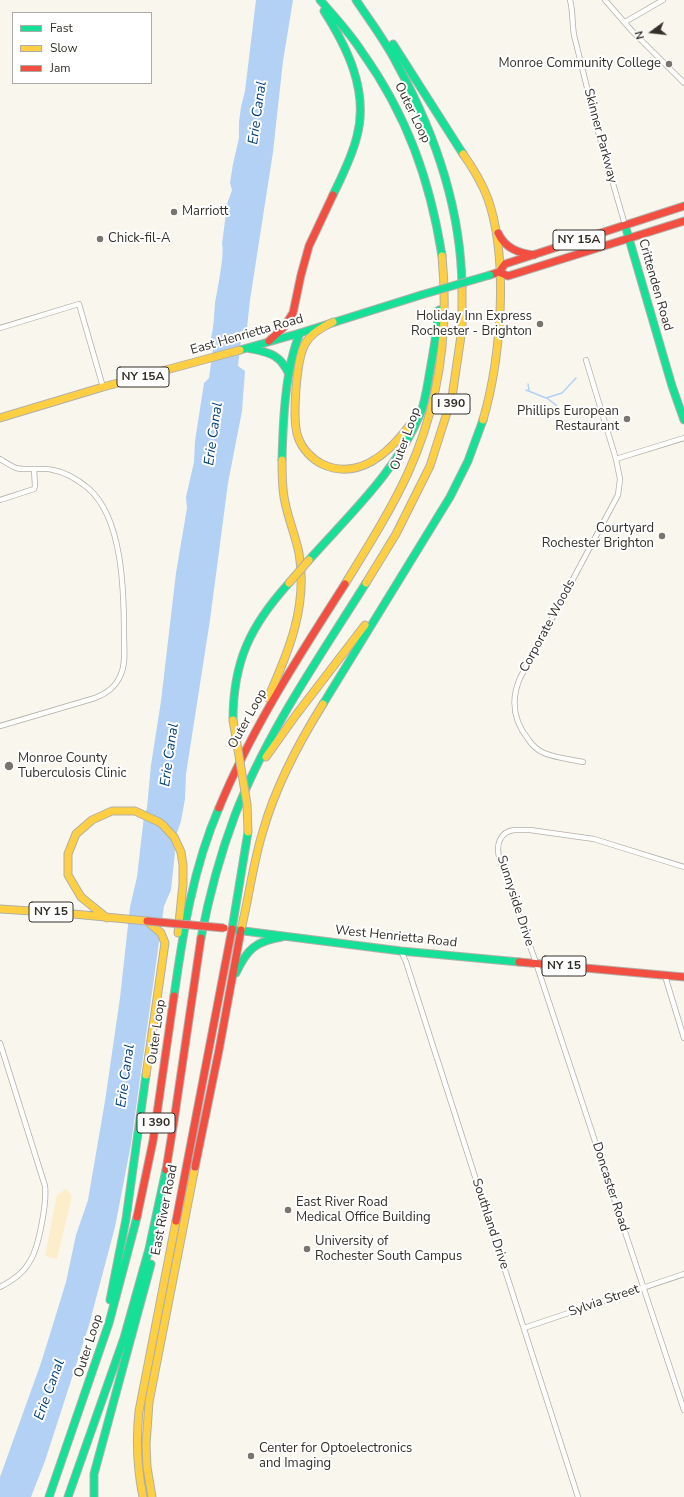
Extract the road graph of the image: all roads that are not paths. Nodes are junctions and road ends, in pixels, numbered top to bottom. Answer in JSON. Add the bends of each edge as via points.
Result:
{"nodes":[{"id":1,"x":356,"y":0,"type":"edge"},
{"id":2,"x":360,"y":0,"type":"edge"},
{"id":3,"x":570,"y":0,"type":"edge"},
{"id":4,"x":605,"y":0,"type":"edge"},
{"id":5,"x":663,"y":0,"type":"edge"},
{"id":6,"x":318,"y":1,"type":"edge"},
{"id":7,"x":624,"y":22,"type":"junction"},
{"id":8,"x":684,"y":83,"type":"edge"},
{"id":9,"x":684,"y":206,"type":"edge"},
{"id":10,"x":436,"y":219,"type":"junction"},
{"id":11,"x":494,"y":219,"type":"junction"},
{"id":12,"x":684,"y":221,"type":"edge"},
{"id":13,"x":625,"y":225,"type":"junction"},
{"id":14,"x":629,"y":239,"type":"junction"},
{"id":15,"x":534,"y":255,"type":"junction"},
{"id":16,"x":499,"y":272,"type":"junction"},
{"id":17,"x":333,"y":322,"type":"junction"},
{"id":18,"x":0,"y":328,"type":"edge"},
{"id":19,"x":300,"y":333,"type":"junction"},
{"id":20,"x":269,"y":341,"type":"junction"},
{"id":21,"x":248,"y":348,"type":"junction"},
{"id":22,"x":586,"y":360,"type":"dead end"},
{"id":23,"x":289,"y":376,"type":"junction"},
{"id":24,"x":429,"y":376,"type":"junction"},
{"id":25,"x":103,"y":387,"type":"junction"},
{"id":26,"x":0,"y":418,"type":"edge"},
{"id":27,"x":684,"y":420,"type":"edge"},
{"id":28,"x":684,"y":438,"type":"edge"},
{"id":29,"x":0,"y":459,"type":"edge"},
{"id":30,"x":616,"y":459,"type":"junction"},
{"id":31,"x":34,"y":469,"type":"junction"},
{"id":32,"x":0,"y":500,"type":"edge"},
{"id":33,"x":402,"y":576,"type":"junction"},
{"id":34,"x":0,"y":726,"type":"edge"},
{"id":35,"x":246,"y":746,"type":"junction"},
{"id":36,"x":583,"y":762,"type":"dead end"},
{"id":37,"x":249,"y":781,"type":"junction"},
{"id":38,"x":684,"y":867,"type":"edge"},
{"id":39,"x":0,"y":909,"type":"edge"},
{"id":40,"x":106,"y":918,"type":"junction"},
{"id":41,"x":147,"y":922,"type":"junction"},
{"id":42,"x":232,"y":929,"type":"junction"},
{"id":43,"x":241,"y":930,"type":"junction"},
{"id":44,"x":286,"y":936,"type":"junction"},
{"id":45,"x":401,"y":951,"type":"junction"},
{"id":46,"x":536,"y":963,"type":"junction"},
{"id":47,"x":665,"y":976,"type":"junction"},
{"id":48,"x":684,"y":978,"type":"edge"},
{"id":49,"x":230,"y":988,"type":"junction"},
{"id":50,"x":170,"y":1025,"type":"junction"},
{"id":51,"x":684,"y":1038,"type":"edge"},
{"id":52,"x":0,"y":1043,"type":"edge"},
{"id":53,"x":166,"y":1169,"type":"junction"},
{"id":54,"x":684,"y":1274,"type":"edge"},
{"id":55,"x":0,"y":1287,"type":"edge"},
{"id":56,"x":643,"y":1288,"type":"junction"},
{"id":57,"x":524,"y":1328,"type":"junction"},
{"id":58,"x":101,"y":1350,"type":"junction"},
{"id":59,"x":684,"y":1410,"type":"edge"},
{"id":60,"x":49,"y":1497,"type":"edge"},
{"id":61,"x":68,"y":1497,"type":"edge"},
{"id":62,"x":94,"y":1497,"type":"edge"},
{"id":63,"x":143,"y":1497,"type":"edge"},
{"id":64,"x":152,"y":1497,"type":"edge"},
{"id":65,"x":578,"y":1497,"type":"edge"}],
"edges":[{"from":1,"to":37,"type":"main road","name":"Outer Loop","number":"I 390","via":[[410,85],[428,125],[446,177],[456,219],[462,262],[463,306],[459,360],[442,434],[418,494],[386,551],[284,715]]},
{"from":2,"to":11,"type":"main road","via":[[394,45],[476,173],[488,197]]},
{"from":3,"to":13,"type":"street","name":"Skinner Parkway","via":[[574,35]]},
{"from":4,"to":7,"type":"street"},
{"from":5,"to":7,"type":"street"},
{"from":6,"to":10,"type":"main road","name":"Outer Loop","number":"I 390","via":[[345,28],[368,58],[398,108],[423,167]]},
{"from":6,"to":20,"type":"main road","via":[[339,34],[355,72],[360,99],[360,126],[350,157],[312,239],[291,317],[282,330]]},
{"from":7,"to":8,"type":"street"},
{"from":9,"to":13,"type":"main road","name":"East Henrietta Road","number":"NY 15A"},
{"from":10,"to":24,"type":"main road","via":[[440,300]]},
{"from":10,"to":35,"type":"main road","name":"Outer Loop","number":"I 390","via":[[444,272],[444,335],[434,393],[421,439],[405,479],[380,526]]},
{"from":11,"to":15,"type":"main road","via":[[505,244],[516,251]]},
{"from":11,"to":16,"type":"main road"},
{"from":12,"to":14,"type":"main road","name":"East Henrietta Road","number":"NY 15A"},
{"from":13,"to":14,"type":"main road","name":"Crittenden Road"},
{"from":13,"to":15,"type":"main road","name":"East Henrietta Road","number":"NY 15A"},
{"from":14,"to":16,"type":"main road","name":"East Henrietta Road","number":"NY 15A","via":[[508,276]]},
{"from":14,"to":27,"type":"main road","name":"Crittenden Road"},
{"from":15,"to":16,"type":"main road","name":"East Henrietta Road","via":[[505,264]]},
{"from":16,"to":17,"type":"main road","name":"East Henrietta Road","number":"NY 15A","bridge":true},
{"from":16,"to":33,"type":"main road","via":[[500,321],[497,352],[491,389],[481,425],[452,495]]},
{"from":17,"to":19,"type":"main road","name":"East Henrietta Road","number":"NY 15A"},
{"from":17,"to":24,"type":"main road","via":[[314,334],[304,345],[296,398],[298,437],[317,461],[332,467],[349,469],[365,465],[384,454],[400,439],[413,419]]},
{"from":18,"to":25,"type":"street","via":[[79,304]]},
{"from":19,"to":20,"type":"main road","name":"East Henrietta Road","number":"NY 15A"},
{"from":19,"to":23,"type":"main road","via":[[294,342]]},
{"from":20,"to":21,"type":"main road","name":"East Henrietta Road","number":"NY 15A"},
{"from":21,"to":23,"type":"main road","via":[[279,357],[286,366]]},
{"from":21,"to":25,"type":"main road","name":"East Henrietta Road","number":"NY 15A"},
{"from":22,"to":30,"type":"street","name":"Corporate Woods"},
{"from":23,"to":35,"type":"main road","via":[[281,479],[299,556],[300,609],[283,664]]},
{"from":24,"to":42,"type":"main road","name":"East River Road","bridge":true,"via":[[421,410],[400,452],[265,612],[246,646],[236,684],[233,720],[247,798],[248,832]]},
{"from":25,"to":26,"type":"main road","name":"East Henrietta Road","number":"NY 15A"},
{"from":28,"to":30,"type":"street"},
{"from":29,"to":31,"type":"street","via":[[17,468]]},
{"from":30,"to":36,"type":"street","name":"Corporate Woods","via":[[620,479],[616,501],[520,678],[514,703],[518,722],[531,744],[543,753]]},
{"from":31,"to":32,"type":"street","via":[[34,489]]},
{"from":31,"to":34,"type":"street","via":[[53,470],[77,480],[89,489],[107,514],[123,581],[124,660],[121,674],[110,691]]},
{"from":33,"to":37,"type":"main road"},
{"from":33,"to":43,"type":"main road","name":"East River Road","via":[[300,742],[280,780],[262,830]]},
{"from":35,"to":50,"type":"main road","name":"Outer Loop","number":"I 390","via":[[219,805],[199,866],[186,919]]},
{"from":37,"to":53,"type":"main road","name":"Outer Loop","number":"I 390","via":[[224,846],[206,913]]},
{"from":38,"to":46,"type":"street","name":"Sunnyside Drive","via":[[586,837],[510,830],[500,839],[499,857]]},
{"from":39,"to":40,"type":"main road","number":"NY 15"},
{"from":40,"to":41,"type":"main road","name":"West Henrietta Road","number":"NY 15"},
{"from":40,"to":50,"type":"main road","via":[[75,892],[68,874],[66,859],[71,843],[84,825],[114,811],[127,810],[151,817],[172,835],[182,856],[184,870]]},
{"from":41,"to":42,"type":"main road","name":"West Henrietta Road","number":"NY 15","bridge":true},
{"from":41,"to":58,"type":"main road","via":[[160,931],[165,943],[126,1219]]},
{"from":42,"to":43,"type":"main road","name":"West Henrietta Road","number":"NY 15"},
{"from":42,"to":63,"type":"main road","name":"East River Road","via":[[140,1399],[137,1452]]},
{"from":43,"to":44,"type":"main road","name":"West Henrietta Road","number":"NY 15"},
{"from":43,"to":49,"type":"main road","name":"East River Road"},
{"from":44,"to":45,"type":"main road","name":"West Henrietta Road","number":"NY 15"},
{"from":44,"to":49,"type":"main road","via":[[264,940],[251,947],[240,963]]},
{"from":45,"to":46,"type":"main road","name":"West Henrietta Road","number":"NY 15"},
{"from":45,"to":57,"type":"street","name":"Southland Drive"},
{"from":46,"to":47,"type":"main road","name":"West Henrietta Road","number":"NY 15"},
{"from":46,"to":56,"type":"street","name":"Doncaster Road"},
{"from":47,"to":48,"type":"main road","name":"West Henrietta Road","number":"NY 15"},
{"from":47,"to":51,"type":"street"},
{"from":49,"to":64,"type":"main road","name":"East River Road","via":[[149,1402],[146,1450]]},
{"from":50,"to":58,"type":"main road","name":"Outer Loop","number":"I 390","via":[[141,1200]]},
{"from":52,"to":55,"type":"street","via":[[46,1195],[46,1205],[33,1256],[22,1272]]},
{"from":53,"to":61,"type":"main road","name":"Outer Loop","number":"I 390","via":[[129,1321]]},
{"from":53,"to":62,"type":"main road","via":[[151,1265],[94,1474]]},
{"from":54,"to":56,"type":"street","name":"Sylvia Street"},
{"from":56,"to":57,"type":"street","name":"Sylvia Street"},
{"from":56,"to":59,"type":"street","name":"Doncaster Road"},
{"from":57,"to":65,"type":"street","name":"Southland Drive"},
{"from":58,"to":60,"type":"main road","name":"Outer Loop","number":"I 390"}]}
